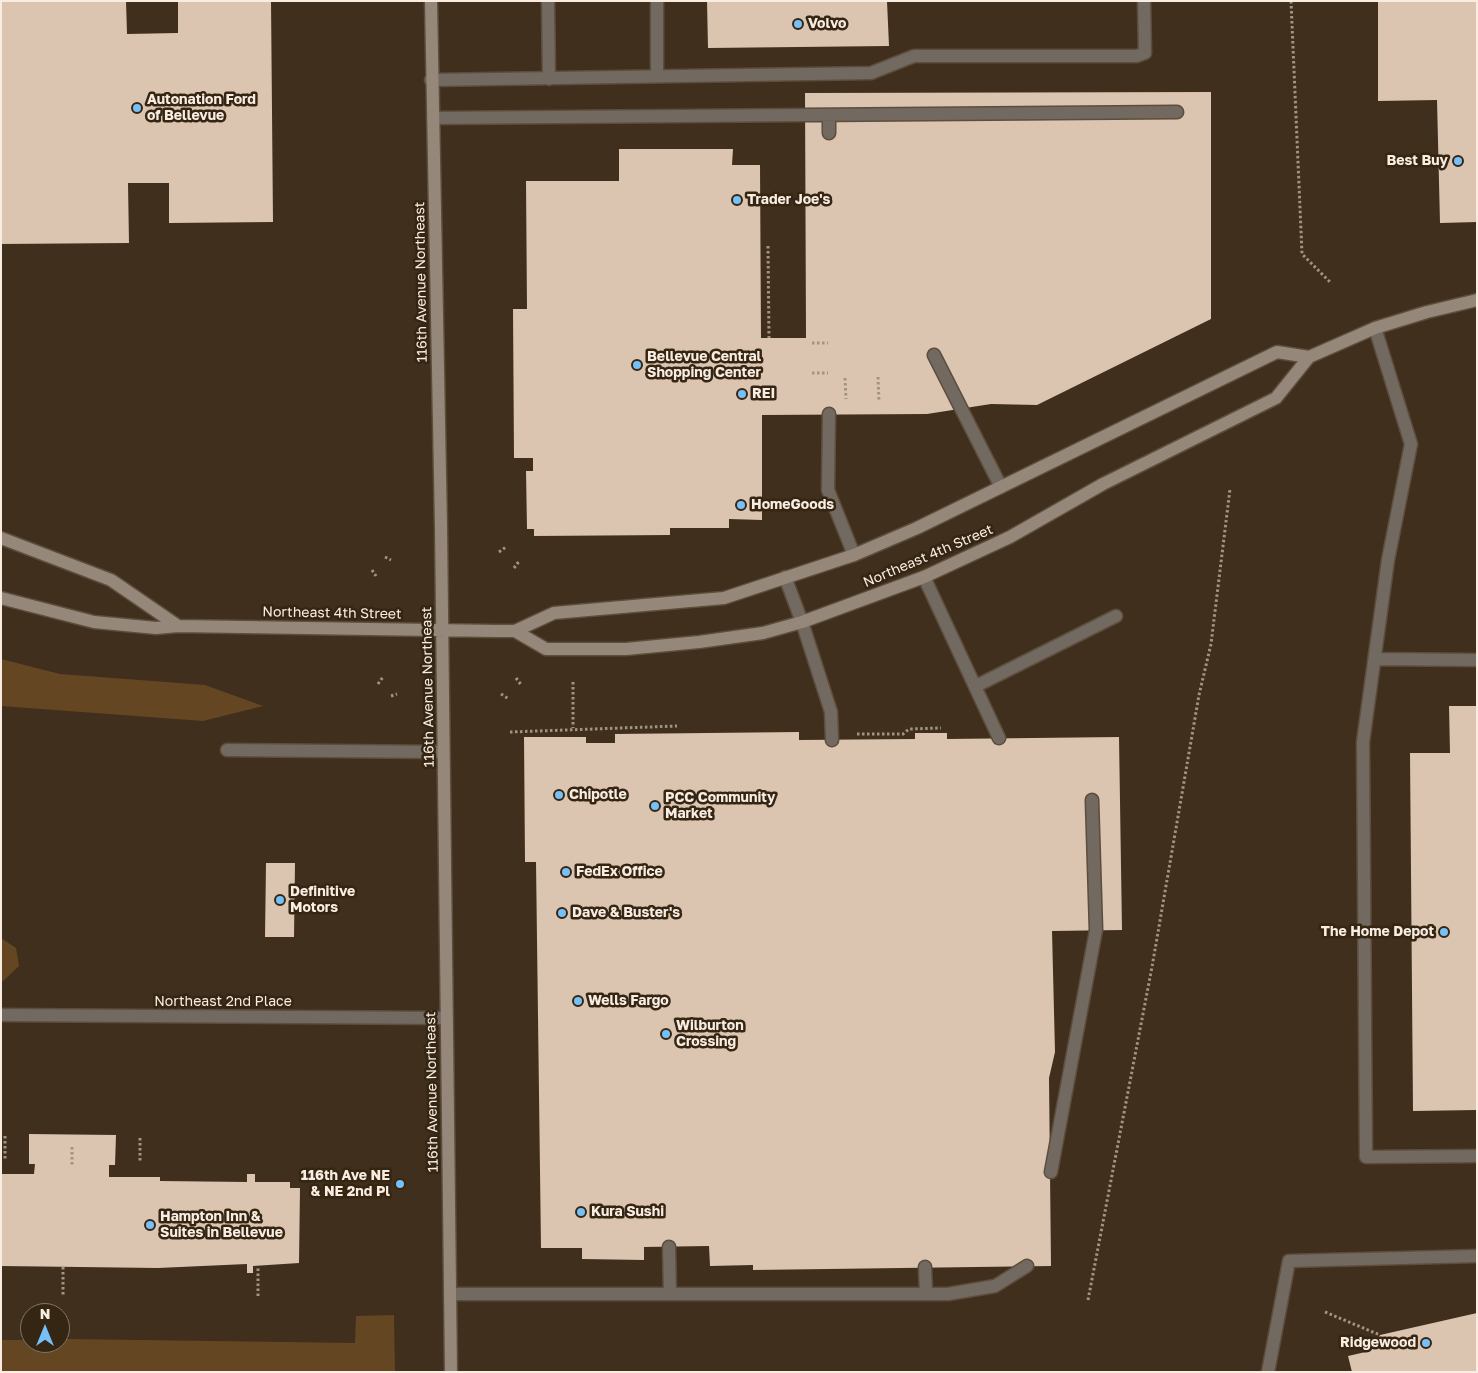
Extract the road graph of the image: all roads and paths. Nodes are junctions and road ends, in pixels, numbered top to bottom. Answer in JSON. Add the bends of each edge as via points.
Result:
{"nodes":[{"id":1,"x":431,"y":1,"type":"edge"},
{"id":2,"x":548,"y":1,"type":"edge"},
{"id":3,"x":657,"y":1,"type":"edge"},
{"id":4,"x":1144,"y":1,"type":"edge"},
{"id":5,"x":1292,"y":1,"type":"edge"},
{"id":6,"x":657,"y":76,"type":"junction"},
{"id":7,"x":549,"y":79,"type":"junction"},
{"id":8,"x":431,"y":80,"type":"junction"},
{"id":9,"x":1177,"y":112,"type":"dead end"},
{"id":10,"x":829,"y":115,"type":"junction"},
{"id":11,"x":433,"y":118,"type":"junction"},
{"id":12,"x":829,"y":133,"type":"dead end"},
{"id":13,"x":768,"y":246,"type":"dead end"},
{"id":14,"x":1331,"y":283,"type":"dead end"},
{"id":15,"x":1477,"y":300,"type":"edge"},
{"id":16,"x":1375,"y":328,"type":"junction"},
{"id":17,"x":769,"y":338,"type":"dead end"},
{"id":18,"x":812,"y":342,"type":"dead end"},
{"id":19,"x":828,"y":342,"type":"dead end"},
{"id":20,"x":934,"y":355,"type":"dead end"},
{"id":21,"x":1309,"y":357,"type":"junction"},
{"id":22,"x":812,"y":373,"type":"dead end"},
{"id":23,"x":828,"y":373,"type":"dead end"},
{"id":24,"x":878,"y":377,"type":"dead end"},
{"id":25,"x":845,"y":378,"type":"dead end"},
{"id":26,"x":879,"y":402,"type":"dead end"},
{"id":27,"x":846,"y":403,"type":"dead end"},
{"id":28,"x":829,"y":414,"type":"dead end"},
{"id":29,"x":1001,"y":488,"type":"junction"},
{"id":30,"x":1230,"y":488,"type":"dead end"},
{"id":31,"x":1,"y":538,"type":"edge"},
{"id":32,"x":506,"y":547,"type":"dead end"},
{"id":33,"x":499,"y":552,"type":"dead end"},
{"id":34,"x":385,"y":556,"type":"dead end"},
{"id":35,"x":854,"y":556,"type":"junction"},
{"id":36,"x":391,"y":560,"type":"dead end"},
{"id":37,"x":520,"y":560,"type":"dead end"},
{"id":38,"x":514,"y":568,"type":"dead end"},
{"id":39,"x":372,"y":570,"type":"dead end"},
{"id":40,"x":376,"y":576,"type":"dead end"},
{"id":41,"x":785,"y":578,"type":"junction"},
{"id":42,"x":924,"y":578,"type":"junction"},
{"id":43,"x":1,"y":598,"type":"edge"},
{"id":44,"x":1116,"y":616,"type":"dead end"},
{"id":45,"x":802,"y":622,"type":"junction"},
{"id":46,"x":178,"y":626,"type":"junction"},
{"id":47,"x":442,"y":630,"type":"junction"},
{"id":48,"x":515,"y":631,"type":"junction"},
{"id":49,"x":1375,"y":659,"type":"junction"},
{"id":50,"x":1477,"y":660,"type":"edge"},
{"id":51,"x":383,"y":677,"type":"dead end"},
{"id":52,"x":516,"y":678,"type":"dead end"},
{"id":53,"x":573,"y":682,"type":"dead end"},
{"id":54,"x":378,"y":684,"type":"dead end"},
{"id":55,"x":522,"y":686,"type":"dead end"},
{"id":56,"x":976,"y":686,"type":"junction"},
{"id":57,"x":397,"y":694,"type":"dead end"},
{"id":58,"x":501,"y":694,"type":"dead end"},
{"id":59,"x":391,"y":696,"type":"dead end"},
{"id":60,"x":510,"y":699,"type":"dead end"},
{"id":61,"x":677,"y":726,"type":"dead end"},
{"id":62,"x":573,"y":728,"type":"junction"},
{"id":63,"x":942,"y":728,"type":"dead end"},
{"id":64,"x":510,"y":732,"type":"dead end"},
{"id":65,"x":857,"y":734,"type":"dead end"},
{"id":66,"x":1000,"y":738,"type":"dead end"},
{"id":67,"x":832,"y":740,"type":"dead end"},
{"id":68,"x":227,"y":750,"type":"dead end"},
{"id":69,"x":443,"y":752,"type":"junction"},
{"id":70,"x":1092,"y":800,"type":"dead end"},
{"id":71,"x":1,"y":1015,"type":"edge"},
{"id":72,"x":445,"y":1018,"type":"junction"},
{"id":73,"x":5,"y":1136,"type":"dead end"},
{"id":74,"x":140,"y":1138,"type":"dead end"},
{"id":75,"x":72,"y":1147,"type":"dead end"},
{"id":76,"x":1477,"y":1156,"type":"edge"},
{"id":77,"x":5,"y":1161,"type":"dead end"},
{"id":78,"x":72,"y":1164,"type":"dead end"},
{"id":79,"x":140,"y":1164,"type":"dead end"},
{"id":80,"x":1052,"y":1172,"type":"dead end"},
{"id":81,"x":669,"y":1247,"type":"dead end"},
{"id":82,"x":1477,"y":1256,"type":"edge"},
{"id":83,"x":258,"y":1266,"type":"dead end"},
{"id":84,"x":1027,"y":1266,"type":"dead end"},
{"id":85,"x":63,"y":1267,"type":"dead end"},
{"id":86,"x":925,"y":1267,"type":"dead end"},
{"id":87,"x":450,"y":1294,"type":"junction"},
{"id":88,"x":670,"y":1294,"type":"junction"},
{"id":89,"x":926,"y":1294,"type":"junction"},
{"id":90,"x":63,"y":1295,"type":"dead end"},
{"id":91,"x":258,"y":1296,"type":"dead end"},
{"id":92,"x":1088,"y":1300,"type":"dead end"},
{"id":93,"x":1325,"y":1312,"type":"dead end"},
{"id":94,"x":1380,"y":1335,"type":"dead end"},
{"id":95,"x":451,"y":1372,"type":"edge"},
{"id":96,"x":1268,"y":1372,"type":"edge"}],
"edges":[{"from":1,"to":8,"type":"main road","name":"116th Avenue Northeast"},
{"from":2,"to":7,"type":"street"},
{"from":3,"to":6,"type":"street"},
{"from":4,"to":6,"type":"street","via":[[1142,56],[914,56],[871,73]]},
{"from":5,"to":14,"type":"path","via":[[1302,254]]},
{"from":6,"to":7,"type":"street"},
{"from":7,"to":8,"type":"street"},
{"from":8,"to":11,"type":"main road","name":"116th Avenue Northeast"},
{"from":9,"to":10,"type":"street"},
{"from":10,"to":11,"type":"street"},
{"from":10,"to":12,"type":"street"},
{"from":11,"to":47,"type":"main road","name":"116th Avenue Northeast"},
{"from":13,"to":17,"type":"path"},
{"from":15,"to":16,"type":"main road","name":"Northeast 4th Street"},
{"from":16,"to":21,"type":"main road","name":"Northeast 4th Street"},
{"from":16,"to":49,"type":"street","via":[[1411,444],[1388,560]]},
{"from":18,"to":19,"type":"path"},
{"from":20,"to":29,"type":"street"},
{"from":21,"to":29,"type":"main road","name":"Northeast 4th Street","via":[[1276,352]]},
{"from":21,"to":42,"type":"main road","name":"Northeast 4th Street","via":[[1276,398],[1103,484],[1010,537]]},
{"from":22,"to":23,"type":"path"},
{"from":24,"to":26,"type":"path"},
{"from":25,"to":27,"type":"path"},
{"from":28,"to":35,"type":"street","via":[[828,490]]},
{"from":29,"to":35,"type":"main road","name":"Northeast 4th Street"},
{"from":30,"to":92,"type":"path","via":[[1211,644]]},
{"from":31,"to":46,"type":"main road","via":[[111,580]]},
{"from":32,"to":33,"type":"path"},
{"from":34,"to":36,"type":"path"},
{"from":35,"to":41,"type":"main road","name":"Northeast 4th Street"},
{"from":37,"to":38,"type":"path"},
{"from":39,"to":40,"type":"path"},
{"from":41,"to":45,"type":"street"},
{"from":41,"to":48,"type":"main road","name":"Northeast 4th Street","via":[[724,598],[554,612]]},
{"from":42,"to":45,"type":"main road","name":"Northeast 4th Street"},
{"from":42,"to":56,"type":"street"},
{"from":43,"to":46,"type":"main road","name":"Northeast 4th Street","via":[[94,622],[156,628]]},
{"from":44,"to":56,"type":"street"},
{"from":45,"to":48,"type":"main road","name":"Northeast 4th Street","via":[[763,634],[626,649],[546,649]]},
{"from":45,"to":67,"type":"street","via":[[831,712]]},
{"from":46,"to":47,"type":"main road","name":"Northeast 4th Street"},
{"from":47,"to":48,"type":"main road","name":"Northeast 4th Street"},
{"from":47,"to":69,"type":"main road","name":"116th Avenue Northeast"},
{"from":49,"to":50,"type":"street"},
{"from":49,"to":76,"type":"street","via":[[1363,742],[1366,1157]]},
{"from":51,"to":54,"type":"path"},
{"from":52,"to":55,"type":"path"},
{"from":53,"to":62,"type":"path"},
{"from":56,"to":66,"type":"street"},
{"from":57,"to":59,"type":"path"},
{"from":58,"to":60,"type":"path"},
{"from":61,"to":62,"type":"path"},
{"from":62,"to":64,"type":"path"},
{"from":63,"to":65,"type":"path","via":[[909,729],[903,734]]},
{"from":68,"to":69,"type":"street"},
{"from":69,"to":72,"type":"main road","name":"116th Avenue Northeast"},
{"from":70,"to":80,"type":"street","via":[[1096,930]]},
{"from":71,"to":72,"type":"street","name":"Northeast 2nd Place"},
{"from":72,"to":87,"type":"main road","name":"116th Avenue Northeast"},
{"from":73,"to":77,"type":"path"},
{"from":74,"to":79,"type":"path"},
{"from":75,"to":78,"type":"path"},
{"from":81,"to":88,"type":"street"},
{"from":82,"to":96,"type":"street","via":[[1289,1261]]},
{"from":83,"to":91,"type":"path"},
{"from":84,"to":89,"type":"street","via":[[995,1286],[948,1294]]},
{"from":85,"to":90,"type":"path"},
{"from":86,"to":89,"type":"street"},
{"from":87,"to":88,"type":"street"},
{"from":87,"to":95,"type":"main road","name":"116th Avenue Northeast"},
{"from":88,"to":89,"type":"street"},
{"from":93,"to":94,"type":"path"}]}
